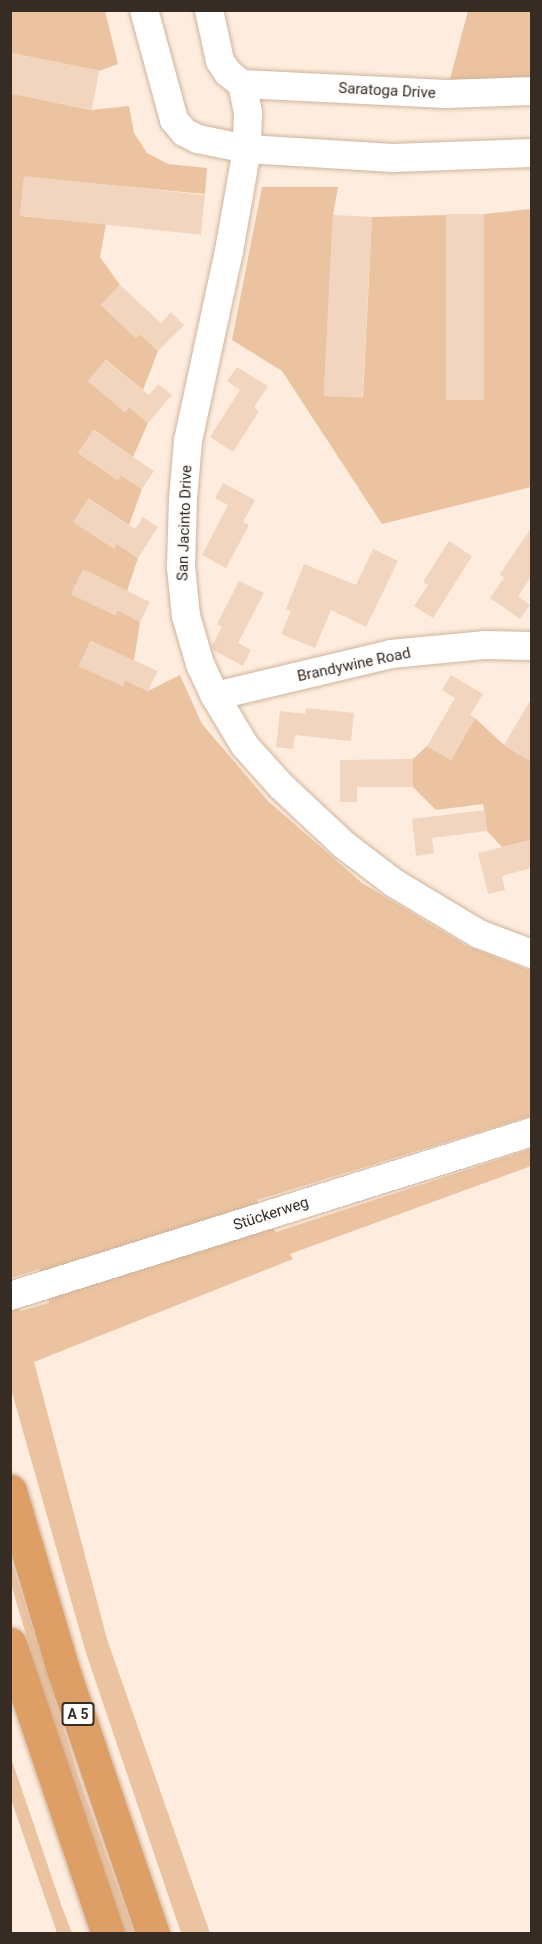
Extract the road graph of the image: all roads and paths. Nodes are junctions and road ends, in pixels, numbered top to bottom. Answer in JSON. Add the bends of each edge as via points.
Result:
{"nodes":[{"id":1,"x":144,"y":10,"type":"edge"},
{"id":2,"x":209,"y":10,"type":"edge"},
{"id":3,"x":242,"y":84,"type":"junction"},
{"id":4,"x":531,"y":91,"type":"edge"},
{"id":5,"x":246,"y":149,"type":"junction"},
{"id":6,"x":531,"y":153,"type":"edge"},
{"id":7,"x":531,"y":646,"type":"edge"},
{"id":8,"x":215,"y":696,"type":"junction"},
{"id":9,"x":531,"y":954,"type":"edge"},
{"id":10,"x":531,"y":1132,"type":"edge"},
{"id":11,"x":19,"y":1294,"type":"edge"},
{"id":12,"x":10,"y":1491,"type":"edge"},
{"id":13,"x":10,"y":1644,"type":"edge"},
{"id":14,"x":108,"y":1934,"type":"edge"},
{"id":15,"x":153,"y":1934,"type":"edge"}],
"edges":[{"from":1,"to":5,"type":"street","via":[[174,120],[184,132],[198,139]]},
{"from":2,"to":3,"type":"street","via":[[220,61]]},
{"from":3,"to":4,"type":"street","name":"Saratoga Drive","via":[[446,94]]},
{"from":3,"to":5,"type":"street","name":"San Jacinto Drive","via":[[248,113]]},
{"from":5,"to":6,"type":"street","via":[[393,158]]},
{"from":5,"to":8,"type":"street","name":"San Jacinto Drive","via":[[189,441],[183,499],[181,567],[186,616],[200,664]]},
{"from":7,"to":8,"type":"street","name":"Brandywine Road","via":[[484,645],[391,654]]},
{"from":8,"to":9,"type":"street","name":"San Jacinto Drive","via":[[244,746],[344,844],[394,883],[479,934]]},
{"from":10,"to":11,"type":"street","name":"Stückerweg"},
{"from":12,"to":15,"type":"highway","number":"A 5","via":[[62,1667]]},
{"from":13,"to":14,"type":"highway"}]}
